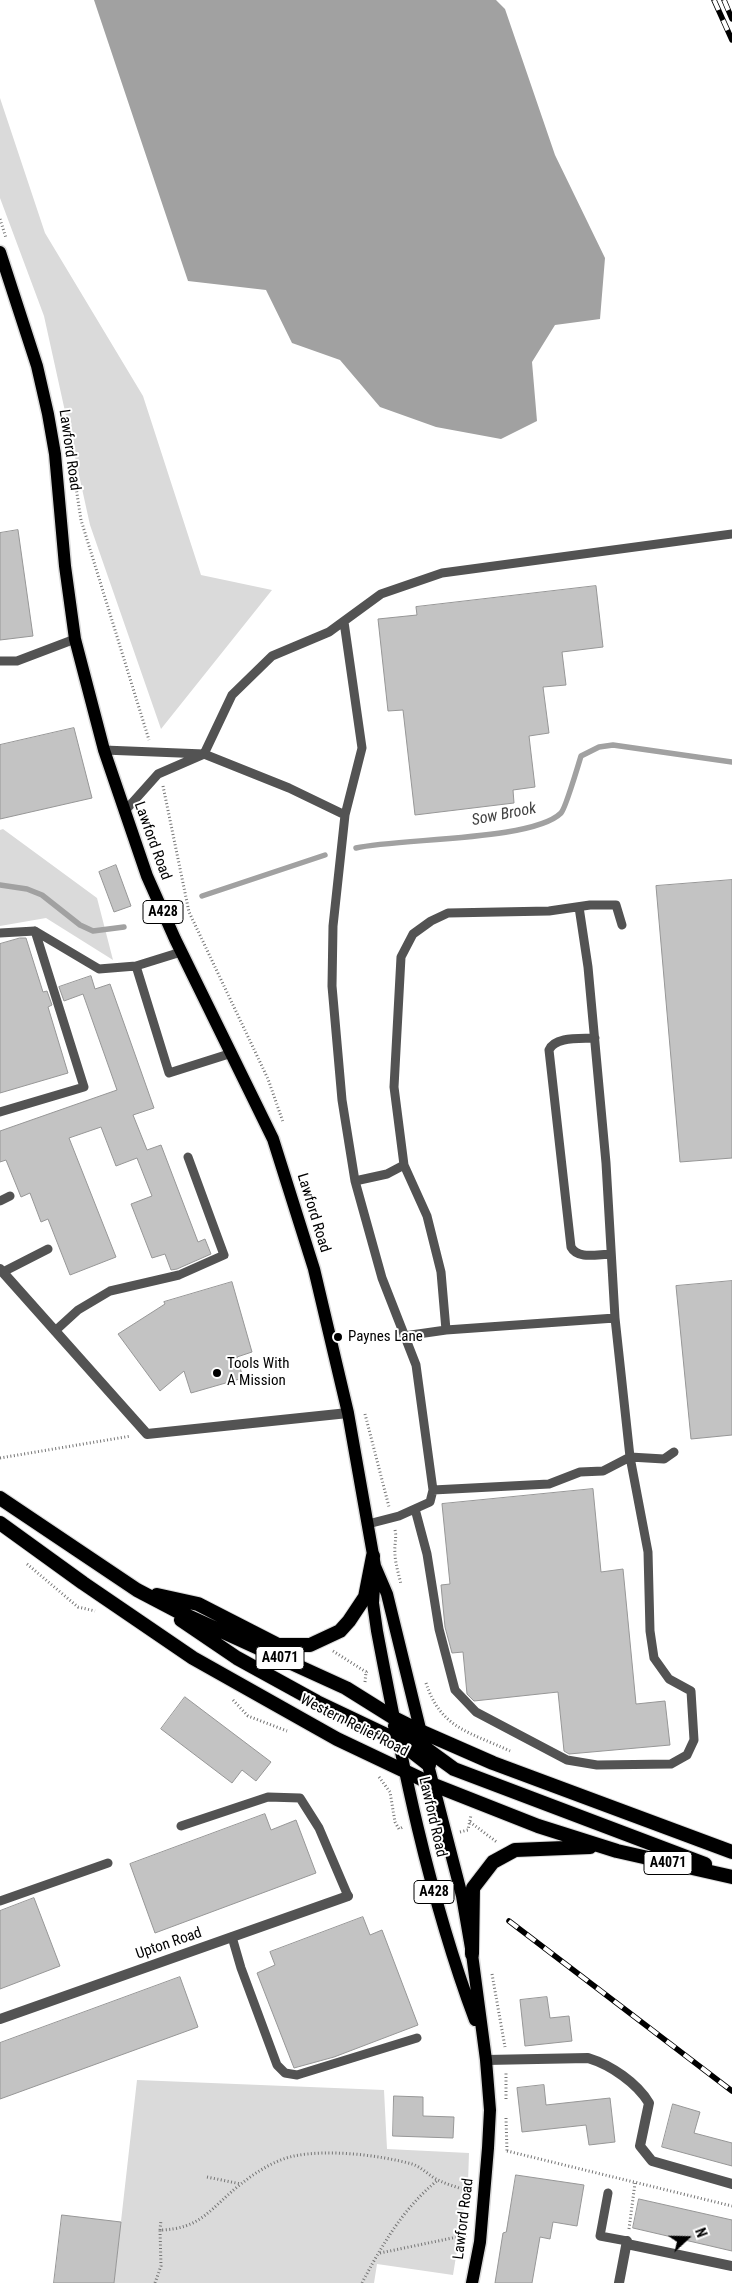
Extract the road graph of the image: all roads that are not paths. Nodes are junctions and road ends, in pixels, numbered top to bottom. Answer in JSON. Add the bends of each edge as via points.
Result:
{"nodes":[{"id":1,"x":4,"y":249,"type":"edge"},
{"id":2,"x":732,"y":534,"type":"edge"},
{"id":3,"x":344,"y":622,"type":"junction"},
{"id":4,"x":75,"y":639,"type":"junction"},
{"id":5,"x":0,"y":661,"type":"edge"},
{"id":6,"x":104,"y":750,"type":"junction"},
{"id":7,"x":204,"y":754,"type":"junction"},
{"id":8,"x":124,"y":812,"type":"junction"},
{"id":9,"x":344,"y":815,"type":"junction"},
{"id":10,"x":580,"y":907,"type":"junction"},
{"id":11,"x":622,"y":925,"type":"dead end"},
{"id":12,"x":34,"y":931,"type":"junction"},
{"id":13,"x":0,"y":933,"type":"edge"},
{"id":14,"x":181,"y":952,"type":"junction"},
{"id":15,"x":136,"y":966,"type":"junction"},
{"id":16,"x":595,"y":1038,"type":"junction"},
{"id":17,"x":232,"y":1053,"type":"junction"},
{"id":18,"x":0,"y":1112,"type":"edge"},
{"id":19,"x":188,"y":1157,"type":"dead end"},
{"id":20,"x":404,"y":1165,"type":"junction"},
{"id":21,"x":355,"y":1181,"type":"junction"},
{"id":22,"x":10,"y":1196,"type":"dead end"},
{"id":23,"x":0,"y":1201,"type":"edge"},
{"id":24,"x":48,"y":1249,"type":"dead end"},
{"id":25,"x":611,"y":1254,"type":"junction"},
{"id":26,"x":1,"y":1270,"type":"edge"},
{"id":27,"x":615,"y":1318,"type":"junction"},
{"id":28,"x":446,"y":1330,"type":"junction"},
{"id":29,"x":55,"y":1331,"type":"junction"},
{"id":30,"x":404,"y":1336,"type":"junction"},
{"id":31,"x":348,"y":1413,"type":"junction"},
{"id":32,"x":674,"y":1452,"type":"dead end"},
{"id":33,"x":630,"y":1457,"type":"junction"},
{"id":34,"x":433,"y":1490,"type":"junction"},
{"id":35,"x":0,"y":1498,"type":"edge"},
{"id":36,"x":415,"y":1509,"type":"junction"},
{"id":37,"x":0,"y":1523,"type":"edge"},
{"id":38,"x":368,"y":1524,"type":"junction"},
{"id":39,"x":374,"y":1561,"type":"junction"},
{"id":40,"x":137,"y":1590,"type":"junction"},
{"id":41,"x":394,"y":1722,"type":"junction"},
{"id":42,"x":420,"y":1731,"type":"junction"},
{"id":43,"x":397,"y":1740,"type":"junction"},
{"id":44,"x":425,"y":1750,"type":"junction"},
{"id":45,"x":428,"y":1765,"type":"junction"},
{"id":46,"x":404,"y":1770,"type":"junction"},
{"id":47,"x":434,"y":1786,"type":"junction"},
{"id":48,"x":181,"y":1826,"type":"dead end"},
{"id":49,"x":605,"y":1847,"type":"junction"},
{"id":50,"x":732,"y":1852,"type":"edge"},
{"id":51,"x":108,"y":1863,"type":"dead end"},
{"id":52,"x":732,"y":1876,"type":"edge"},
{"id":53,"x":348,"y":1896,"type":"joint"},
{"id":54,"x":0,"y":1901,"type":"edge"},
{"id":55,"x":232,"y":1937,"type":"junction"},
{"id":56,"x":472,"y":1954,"type":"junction"},
{"id":57,"x":0,"y":2019,"type":"edge"},
{"id":58,"x":417,"y":2038,"type":"dead end"},
{"id":59,"x":482,"y":2040,"type":"junction"},
{"id":60,"x":486,"y":2060,"type":"junction"},
{"id":61,"x":732,"y":2184,"type":"edge"},
{"id":62,"x":608,"y":2194,"type":"dead end"},
{"id":63,"x":627,"y":2243,"type":"junction"},
{"id":64,"x":732,"y":2266,"type":"edge"},
{"id":65,"x":472,"y":2283,"type":"edge"},
{"id":66,"x":619,"y":2283,"type":"edge"}],
"edges":[{"from":1,"to":4,"type":"main road","name":"Lawford Road","number":"A428","via":[[48,414]]},
{"from":2,"to":3,"type":"lane","via":[[442,573],[381,594]]},
{"from":3,"to":7,"type":"lane","via":[[329,632],[272,656],[232,695]]},
{"from":3,"to":9,"type":"lane","via":[[362,748]]},
{"from":4,"to":5,"type":"lane","via":[[17,661]]},
{"from":4,"to":6,"type":"main road","name":"Lawford Road","number":"A428"},
{"from":6,"to":7,"type":"lane"},
{"from":6,"to":8,"type":"main road","name":"Lawford Road","number":"A428"},
{"from":7,"to":8,"type":"lane","via":[[158,774]]},
{"from":7,"to":9,"type":"lane","via":[[289,788]]},
{"from":8,"to":14,"type":"main road","name":"Lawford Road","number":"A428","via":[[147,876]]},
{"from":9,"to":21,"type":"lane","via":[[333,926],[332,986],[342,1100]]},
{"from":10,"to":11,"type":"lane","via":[[616,905]]},
{"from":10,"to":16,"type":"lane"},
{"from":10,"to":20,"type":"lane","via":[[549,911],[448,913],[413,934],[401,957],[394,1088]]},
{"from":12,"to":13,"type":"lane"},
{"from":12,"to":15,"type":"lane","via":[[99,968]]},
{"from":12,"to":18,"type":"lane","via":[[84,1087]]},
{"from":14,"to":15,"type":"lane"},
{"from":14,"to":17,"type":"main road","name":"Lawford Road","number":"A428"},
{"from":15,"to":17,"type":"lane","via":[[169,1072]]},
{"from":16,"to":25,"type":"lane"},
{"from":16,"to":25,"type":"lane","via":[[557,1041],[549,1050],[570,1246],[580,1255]]},
{"from":17,"to":31,"type":"main road","name":"Lawford Road","number":"A428","via":[[273,1139],[314,1269]]},
{"from":19,"to":29,"type":"lane","via":[[224,1255],[179,1275],[110,1291],[78,1310]]},
{"from":20,"to":21,"type":"lane","via":[[387,1174]]},
{"from":20,"to":28,"type":"lane","via":[[427,1216],[441,1272]]},
{"from":21,"to":30,"type":"lane","via":[[382,1278]]},
{"from":22,"to":23,"type":"lane"},
{"from":24,"to":26,"type":"lane"},
{"from":25,"to":27,"type":"lane"},
{"from":26,"to":29,"type":"street"},
{"from":27,"to":28,"type":"lane"},
{"from":27,"to":33,"type":"lane"},
{"from":28,"to":30,"type":"lane"},
{"from":29,"to":31,"type":"street","via":[[147,1434]]},
{"from":30,"to":34,"type":"lane","via":[[416,1365]]},
{"from":31,"to":38,"type":"main road","name":"Lawford Road","number":"A428"},
{"from":32,"to":33,"type":"lane","via":[[664,1459]]},
{"from":33,"to":34,"type":"lane","via":[[603,1471],[580,1472],[549,1484]]},
{"from":33,"to":36,"type":"lane","via":[[648,1552],[654,1658],[669,1679],[691,1691],[692,1698],[694,1740],[687,1755],[671,1764],[597,1765],[567,1760],[476,1712],[454,1690]]},
{"from":34,"to":36,"type":"lane","via":[[430,1502]]},
{"from":35,"to":40,"type":"highway","name":"Western Relief Road","number":"A4071"},
{"from":36,"to":38,"type":"lane"},
{"from":37,"to":46,"type":"highway","name":"Western Relief Road","number":"A4071","via":[[193,1658],[337,1739]]},
{"from":38,"to":39,"type":"main road","name":"Lawford Road","number":"A428"},
{"from":39,"to":40,"type":"highway","via":[[365,1597],[340,1631],[310,1646],[278,1644],[198,1604]]},
{"from":39,"to":41,"type":"main road","name":"Lawford Road","number":"A428","via":[[373,1603]]},
{"from":39,"to":42,"type":"main road","name":"Lawford Road","number":"A428","via":[[386,1594]]},
{"from":40,"to":41,"type":"highway","name":"Western Relief Road","number":"A4071","via":[[346,1688]]},
{"from":40,"to":43,"type":"highway","via":[[237,1658],[317,1702]]},
{"from":41,"to":42,"type":"highway","name":"Western Relief Road","number":"A4071"},
{"from":41,"to":43,"type":"main road","name":"Lawford Road","number":"A428"},
{"from":41,"to":44,"type":"highway"},
{"from":42,"to":44,"type":"main road","name":"Lawford Road","number":"A428"},
{"from":42,"to":50,"type":"highway","name":"Western Relief Road","number":"A4071","via":[[492,1763]]},
{"from":43,"to":45,"type":"highway"},
{"from":43,"to":46,"type":"main road","name":"Lawford Road","number":"A428"},
{"from":44,"to":45,"type":"main road","name":"Lawford Road","number":"A428"},
{"from":44,"to":52,"type":"highway","via":[[454,1769]]},
{"from":45,"to":47,"type":"main road","name":"Lawford Road","number":"A428"},
{"from":46,"to":47,"type":"highway","name":"Western Relief Road","number":"A4071"},
{"from":46,"to":59,"type":"main road","name":"Lawford Road","number":"A428","via":[[452,1959]]},
{"from":47,"to":49,"type":"highway","name":"Western Relief Road","number":"A4071","via":[[538,1826]]},
{"from":47,"to":56,"type":"main road","name":"Lawford Road","number":"A428","via":[[462,1896]]},
{"from":48,"to":53,"type":"lane","via":[[268,1797],[300,1798],[319,1828]]},
{"from":49,"to":52,"type":"highway","name":"Western Relief Road","number":"A4071"},
{"from":49,"to":56,"type":"highway","via":[[515,1850],[493,1862],[473,1888]]},
{"from":51,"to":54,"type":"lane"},
{"from":53,"to":55,"type":"street","name":"Upton Road"},
{"from":55,"to":57,"type":"street","name":"Upton Road"},
{"from":55,"to":58,"type":"lane","via":[[277,2065],[285,2072],[297,2075]]},
{"from":56,"to":59,"type":"main road","name":"Lawford Road","number":"A428"},
{"from":59,"to":60,"type":"main road","name":"Lawford Road","number":"A428"},
{"from":60,"to":61,"type":"street","via":[[597,2060],[639,2088],[649,2103],[640,2146],[652,2161]]},
{"from":60,"to":65,"type":"main road","name":"Lawford Road","number":"A428","via":[[490,2110],[485,2197]]},
{"from":62,"to":63,"type":"lane","via":[[600,2236]]},
{"from":63,"to":64,"type":"street"},
{"from":63,"to":66,"type":"street"}]}
